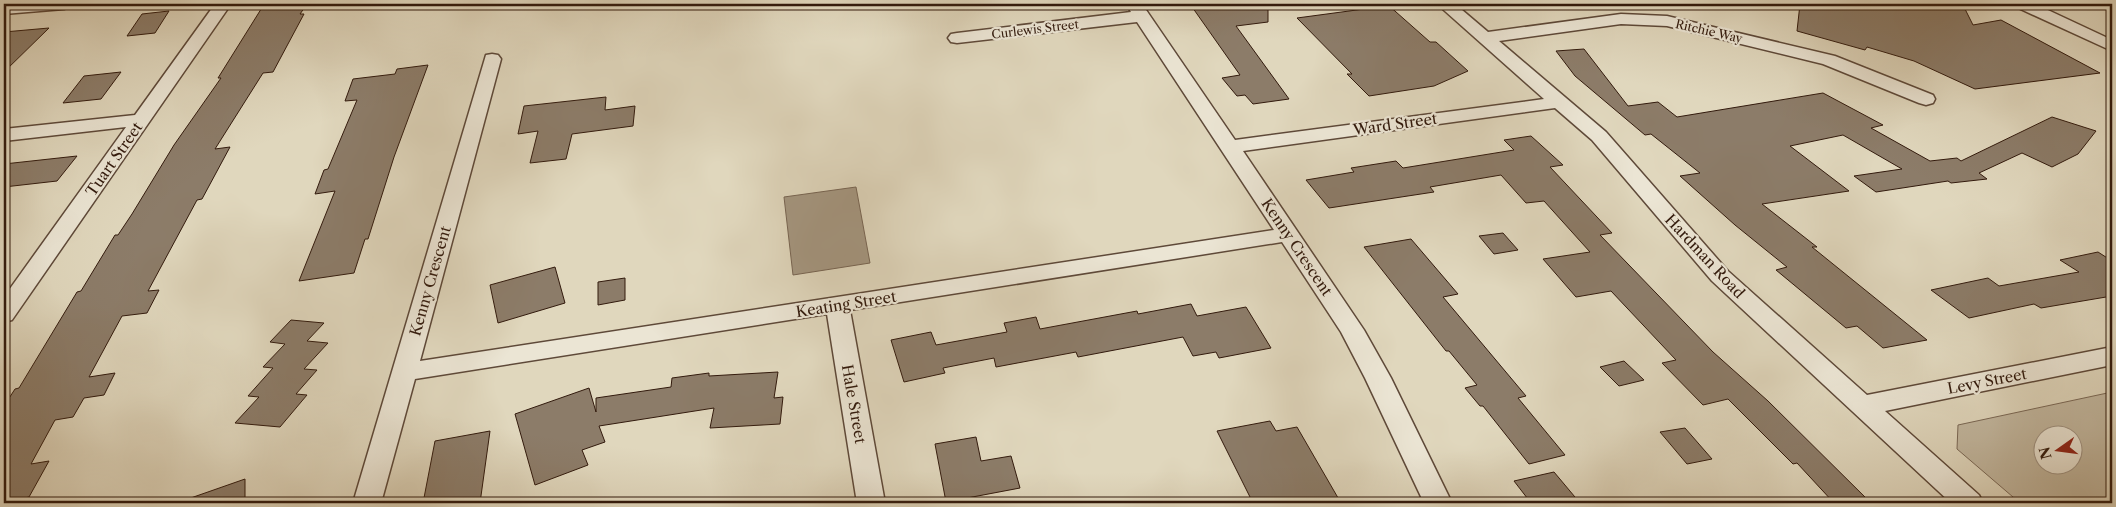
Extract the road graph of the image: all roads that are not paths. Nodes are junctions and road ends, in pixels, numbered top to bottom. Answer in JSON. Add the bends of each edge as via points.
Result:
{"nodes":[{"id":1,"x":64,"y":4,"type":"edge"},
{"id":2,"x":223,"y":4,"type":"edge"},
{"id":3,"x":1445,"y":4,"type":"edge"},
{"id":4,"x":2022,"y":4,"type":"edge"},
{"id":5,"x":4,"y":9,"type":"edge"},
{"id":6,"x":1138,"y":10,"type":"edge"},
{"id":7,"x":957,"y":38,"type":"dead end"},
{"id":8,"x":1484,"y":38,"type":"junction"},
{"id":9,"x":2112,"y":46,"type":"edge"},
{"id":10,"x":492,"y":59,"type":"dead end"},
{"id":11,"x":1926,"y":99,"type":"dead end"},
{"id":12,"x":1560,"y":102,"type":"junction"},
{"id":13,"x":142,"y":120,"type":"junction"},
{"id":14,"x":4,"y":135,"type":"edge"},
{"id":15,"x":1230,"y":147,"type":"junction"},
{"id":16,"x":1288,"y":234,"type":"junction"},
{"id":17,"x":837,"y":305,"type":"junction"},
{"id":18,"x":4,"y":314,"type":"edge"},
{"id":19,"x":2112,"y":356,"type":"edge"},
{"id":20,"x":404,"y":372,"type":"junction"},
{"id":21,"x":1861,"y":406,"type":"junction"},
{"id":22,"x":367,"y":503,"type":"edge"},
{"id":23,"x":872,"y":503,"type":"edge"},
{"id":24,"x":1438,"y":503,"type":"edge"},
{"id":25,"x":1969,"y":503,"type":"edge"}],
"edges":[{"from":1,"to":5,"type":"street"},
{"from":2,"to":13,"type":"street","name":"Tuart Street"},
{"from":3,"to":8,"type":"street","name":"Hardman Road"},
{"from":4,"to":9,"type":"street"},
{"from":6,"to":7,"type":"street","name":"Curlewis Street"},
{"from":6,"to":15,"type":"street","name":"Kenny Crescent"},
{"from":8,"to":11,"type":"street","name":"Ritchie Way","via":[[1621,19],[1667,22],[1829,60]]},
{"from":8,"to":12,"type":"street","name":"Hardman Road"},
{"from":10,"to":20,"type":"street","name":"Kenny Crescent"},
{"from":12,"to":15,"type":"street","name":"Ward Street"},
{"from":12,"to":21,"type":"street","name":"Hardman Road","via":[[1599,136],[1720,276]]},
{"from":13,"to":14,"type":"street"},
{"from":13,"to":18,"type":"street","name":"Tuart Street"},
{"from":15,"to":16,"type":"street","name":"Kenny Crescent"},
{"from":16,"to":17,"type":"street","name":"Keating Street"},
{"from":16,"to":24,"type":"street","name":"Kenny Crescent","via":[[1356,338]]},
{"from":17,"to":20,"type":"street","name":"Keating Street"},
{"from":17,"to":23,"type":"street","name":"Hale Street"},
{"from":19,"to":21,"type":"street","name":"Levy Street"},
{"from":20,"to":22,"type":"street","name":"Kenny Crescent"},
{"from":21,"to":25,"type":"street","name":"Hardman Road"}]}
